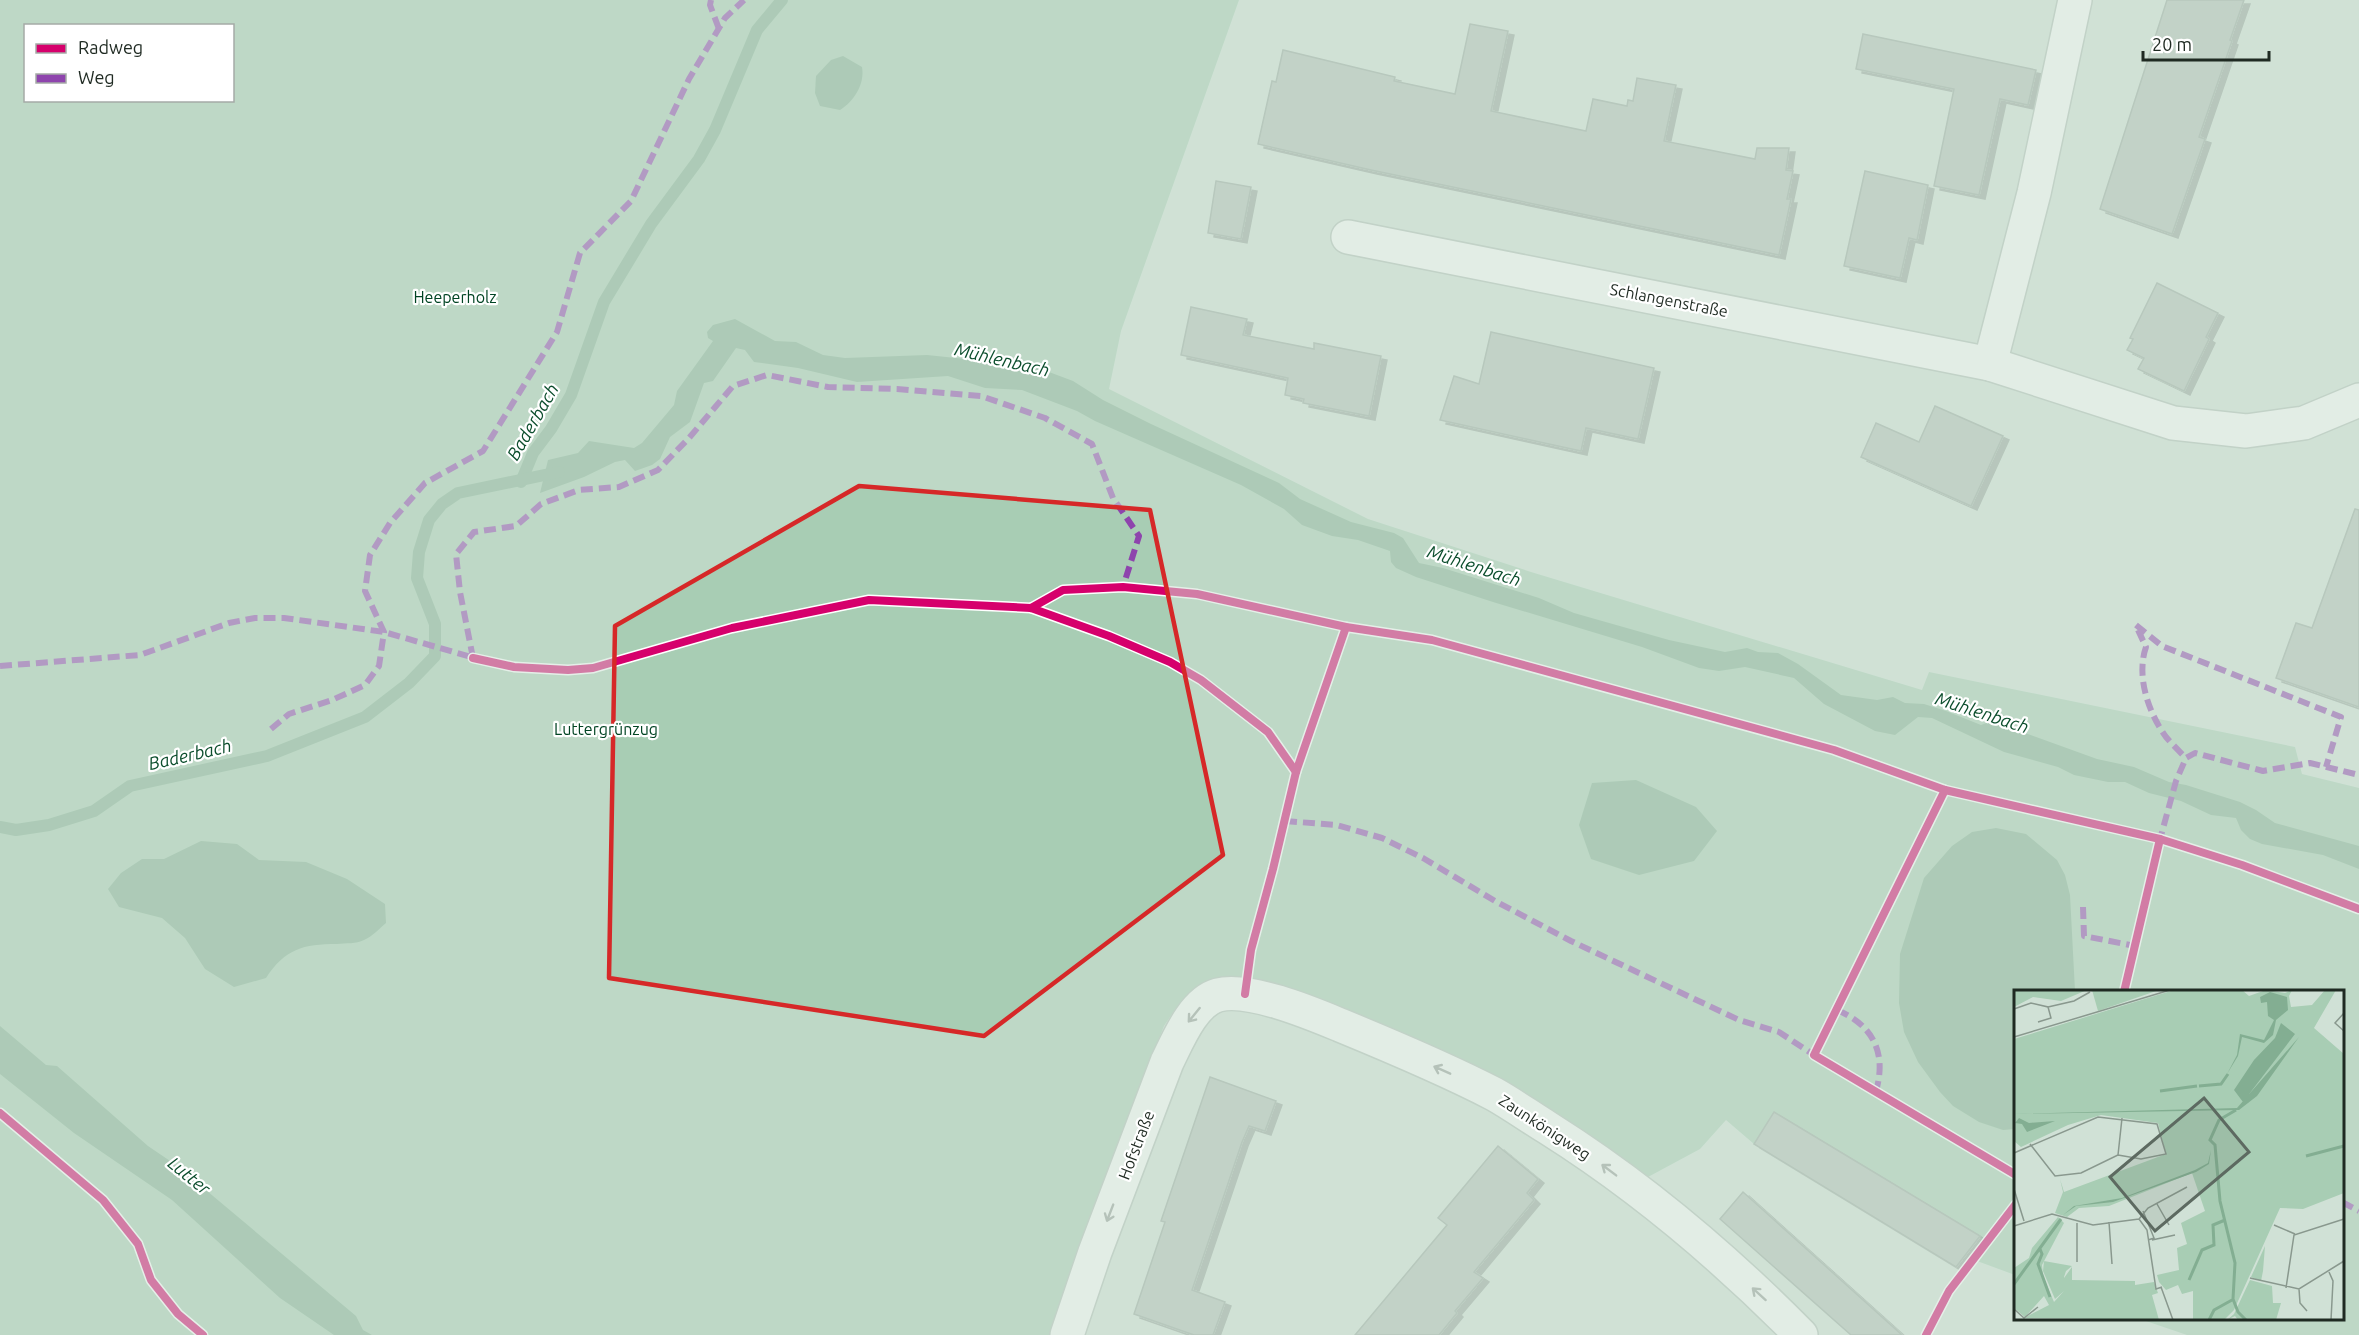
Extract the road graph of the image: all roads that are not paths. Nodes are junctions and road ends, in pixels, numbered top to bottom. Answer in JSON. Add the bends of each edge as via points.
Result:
{"nodes":[{"id":1,"x":2075,"y":0,"type":"edge"},
{"id":2,"x":1348,"y":237,"type":"dead end"},
{"id":3,"x":1990,"y":364,"type":"junction"},
{"id":4,"x":2359,"y":400,"type":"edge"},
{"id":5,"x":1245,"y":994,"type":"joint"},
{"id":6,"x":1067,"y":1335,"type":"edge"},
{"id":7,"x":1800,"y":1335,"type":"edge"}],
"edges":[{"from":1,"to":3,"type":"street","via":[[2034,193]]},
{"from":2,"to":3,"type":"street","name":"Schlangenstraße"},
{"from":3,"to":4,"type":"street","name":"Schlangenstraße","via":[[2173,423],[2246,431],[2304,423]]},
{"from":5,"to":6,"type":"street","name":"Hofstraße","one_way":true,"via":[[1217,995],[1194,1011],[1178,1039]]},
{"from":7,"to":5,"type":"street","name":"Zaunkönigweg","one_way":true,"via":[[1682,1225],[1580,1149],[1494,1094],[1326,1019]]}]}
